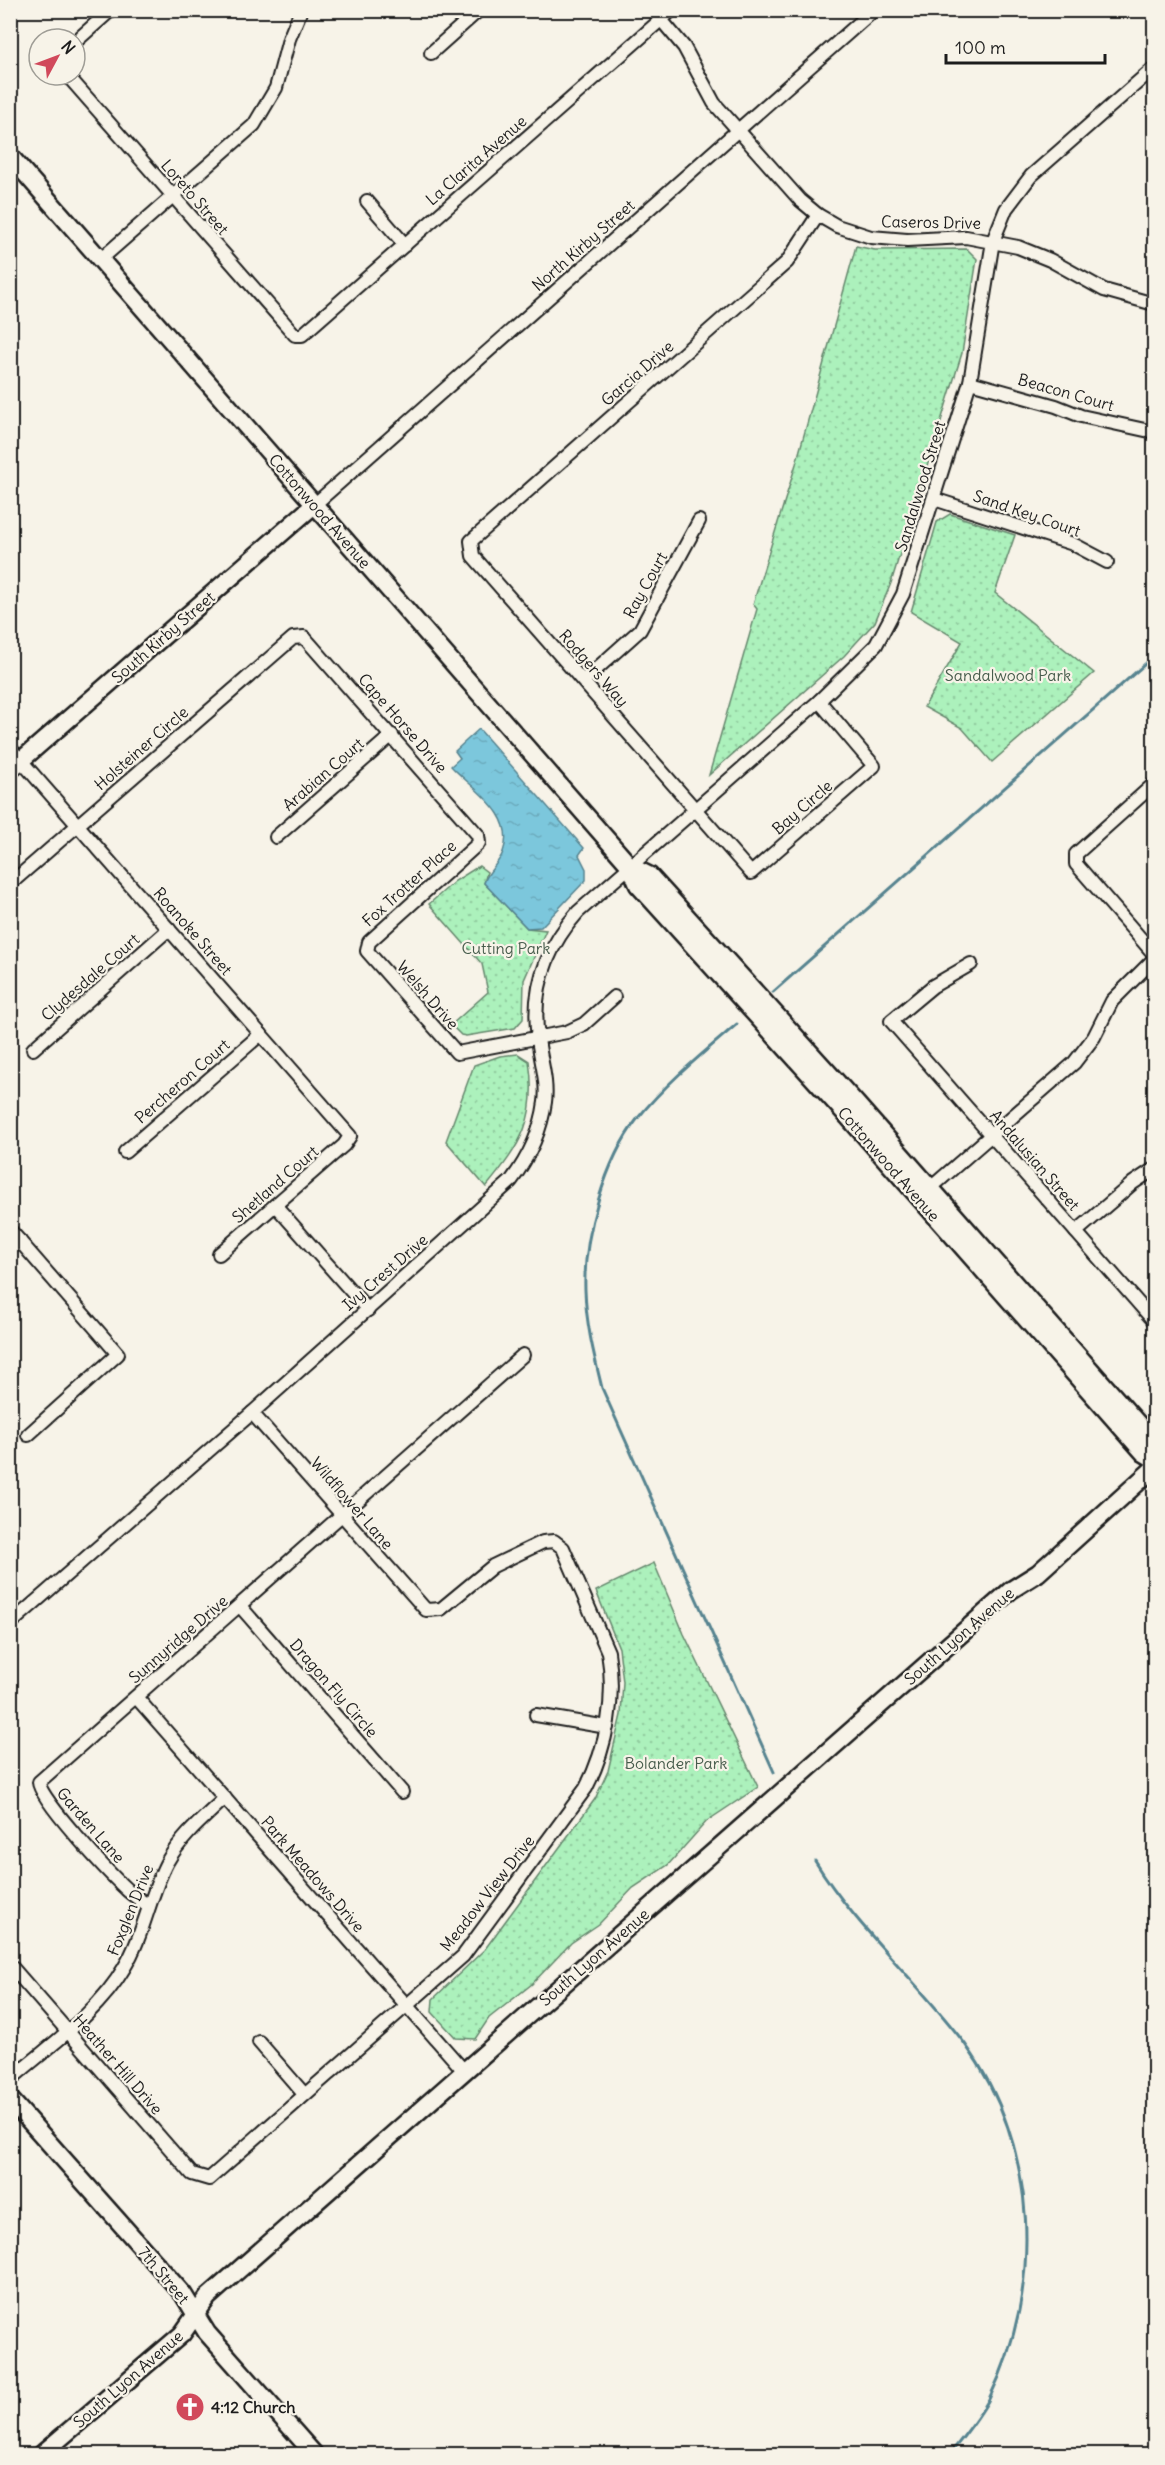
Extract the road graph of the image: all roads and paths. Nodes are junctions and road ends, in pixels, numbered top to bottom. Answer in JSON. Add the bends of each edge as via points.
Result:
{"nodes":[{"id":1,"x":111,"y":10,"type":"edge"},
{"id":2,"x":301,"y":10,"type":"edge"},
{"id":3,"x":479,"y":10,"type":"edge"},
{"id":4,"x":672,"y":10,"type":"edge"},
{"id":5,"x":874,"y":10,"type":"edge"},
{"id":6,"x":657,"y":15,"type":"edge"},
{"id":7,"x":87,"y":31,"type":"edge"},
{"id":8,"x":431,"y":53,"type":"dead end"},
{"id":9,"x":1155,"y":68,"type":"edge"},
{"id":10,"x":77,"y":87,"type":"edge"},
{"id":11,"x":738,"y":130,"type":"junction"},
{"id":12,"x":10,"y":156,"type":"edge"},
{"id":13,"x":173,"y":197,"type":"junction"},
{"id":14,"x":367,"y":201,"type":"dead end"},
{"id":15,"x":818,"y":215,"type":"junction"},
{"id":16,"x":993,"y":241,"type":"junction"},
{"id":17,"x":405,"y":244,"type":"junction"},
{"id":18,"x":101,"y":259,"type":"junction"},
{"id":19,"x":1155,"y":304,"type":"edge"},
{"id":20,"x":302,"y":335,"type":"joint"},
{"id":21,"x":970,"y":382,"type":"junction"},
{"id":22,"x":1155,"y":432,"type":"edge"},
{"id":23,"x":934,"y":499,"type":"junction"},
{"id":24,"x":314,"y":505,"type":"junction"},
{"id":25,"x":699,"y":521,"type":"dead end"},
{"id":26,"x":470,"y":548,"type":"joint"},
{"id":27,"x":1107,"y":562,"type":"dead end"},
{"id":28,"x":293,"y":638,"type":"joint"},
{"id":29,"x":583,"y":681,"type":"junction"},
{"id":30,"x":819,"y":700,"type":"junction"},
{"id":31,"x":392,"y":735,"type":"junction"},
{"id":32,"x":14,"y":759,"type":"edge"},
{"id":33,"x":1155,"y":784,"type":"edge"},
{"id":34,"x":695,"y":809,"type":"junction"},
{"id":35,"x":78,"y":825,"type":"junction"},
{"id":36,"x":276,"y":837,"type":"dead end"},
{"id":37,"x":479,"y":843,"type":"joint"},
{"id":38,"x":630,"y":866,"type":"junction"},
{"id":39,"x":10,"y":884,"type":"edge"},
{"id":40,"x":169,"y":929,"type":"junction"},
{"id":41,"x":367,"y":951,"type":"joint"},
{"id":42,"x":1155,"y":957,"type":"edge"},
{"id":43,"x":971,"y":964,"type":"dead end"},
{"id":44,"x":614,"y":997,"type":"dead end"},
{"id":45,"x":261,"y":1034,"type":"junction"},
{"id":46,"x":538,"y":1038,"type":"junction"},
{"id":47,"x":33,"y":1049,"type":"dead end"},
{"id":48,"x":991,"y":1134,"type":"junction"},
{"id":49,"x":350,"y":1136,"type":"joint"},
{"id":50,"x":124,"y":1152,"type":"dead end"},
{"id":51,"x":1155,"y":1169,"type":"edge"},
{"id":52,"x":925,"y":1193,"type":"junction"},
{"id":53,"x":275,"y":1205,"type":"junction"},
{"id":54,"x":10,"y":1230,"type":"edge"},
{"id":55,"x":1076,"y":1232,"type":"junction"},
{"id":56,"x":15,"y":1245,"type":"edge"},
{"id":57,"x":219,"y":1254,"type":"dead end"},
{"id":58,"x":368,"y":1310,"type":"junction"},
{"id":59,"x":1155,"y":1322,"type":"edge"},
{"id":60,"x":523,"y":1355,"type":"dead end"},
{"id":61,"x":252,"y":1413,"type":"junction"},
{"id":62,"x":28,"y":1435,"type":"dead end"},
{"id":63,"x":1155,"y":1442,"type":"edge"},
{"id":64,"x":1155,"y":1459,"type":"edge"},
{"id":65,"x":1155,"y":1468,"type":"edge"},
{"id":66,"x":342,"y":1516,"type":"junction"},
{"id":67,"x":554,"y":1541,"type":"joint"},
{"id":68,"x":240,"y":1606,"type":"junction"},
{"id":69,"x":11,"y":1623,"type":"edge"},
{"id":70,"x":136,"y":1697,"type":"junction"},
{"id":71,"x":536,"y":1715,"type":"dead end"},
{"id":72,"x":606,"y":1727,"type":"junction"},
{"id":73,"x":39,"y":1787,"type":"joint"},
{"id":74,"x":402,"y":1792,"type":"dead end"},
{"id":75,"x":225,"y":1798,"type":"junction"},
{"id":76,"x":149,"y":1905,"type":"junction"},
{"id":77,"x":10,"y":1965,"type":"edge"},
{"id":78,"x":406,"y":2006,"type":"junction"},
{"id":79,"x":67,"y":2030,"type":"junction"},
{"id":80,"x":260,"y":2042,"type":"dead end"},
{"id":81,"x":465,"y":2072,"type":"junction"},
{"id":82,"x":10,"y":2080,"type":"edge"},
{"id":83,"x":304,"y":2094,"type":"junction"},
{"id":84,"x":10,"y":2099,"type":"edge"},
{"id":85,"x":203,"y":2179,"type":"joint"},
{"id":86,"x":196,"y":2315,"type":"junction"},
{"id":87,"x":42,"y":2454,"type":"edge"},
{"id":88,"x":314,"y":2454,"type":"edge"}],
"edges":[{"from":1,"to":7,"type":"street"},
{"from":2,"to":13,"type":"street","via":[[276,88],[263,113],[243,136]]},
{"from":3,"to":8,"type":"street"},
{"from":4,"to":6,"type":"street","name":"La Clarita Avenue"},
{"from":5,"to":11,"type":"street","name":"North Kirby Street"},
{"from":6,"to":11,"type":"street","name":"Caseros Drive","via":[[689,56],[714,103]]},
{"from":6,"to":17,"type":"street","name":"La Clarita Avenue"},
{"from":9,"to":16,"type":"street","name":"Sandalwood Street","via":[[1031,176],[1006,209]]},
{"from":10,"to":13,"type":"street","name":"Loreto Street"},
{"from":11,"to":15,"type":"street","name":"Caseros Drive"},
{"from":11,"to":24,"type":"street","name":"North Kirby Street"},
{"from":12,"to":18,"type":"street","name":"Cottonwood Avenue"},
{"from":13,"to":18,"type":"street"},
{"from":13,"to":20,"type":"street","name":"Loreto Street","via":[[295,335]]},
{"from":14,"to":17,"type":"street"},
{"from":15,"to":16,"type":"street","name":"Caseros Drive","via":[[844,229],[872,237],[966,237]]},
{"from":15,"to":26,"type":"street","name":"Garcia Drive","via":[[798,248],[773,275],[471,541]]},
{"from":16,"to":19,"type":"street","name":"Caseros Drive","via":[[1050,260],[1104,290]]},
{"from":16,"to":21,"type":"street","name":"Sandalwood Street"},
{"from":17,"to":20,"type":"street","name":"La Clarita Avenue"},
{"from":18,"to":24,"type":"street","name":"Cottonwood Avenue"},
{"from":21,"to":22,"type":"street","name":"Beacon Court","via":[[1081,416]]},
{"from":21,"to":23,"type":"street","name":"Sandalwood Street"},
{"from":23,"to":27,"type":"street","name":"Sand Key Court","via":[[1073,544]]},
{"from":23,"to":30,"type":"street","name":"Sandalwood Street","via":[[903,594],[887,629],[861,662]]},
{"from":24,"to":32,"type":"street","name":"South Kirby Street"},
{"from":24,"to":38,"type":"street","name":"Cottonwood Avenue"},
{"from":25,"to":29,"type":"street","name":"Ray Court","via":[[645,623]]},
{"from":26,"to":29,"type":"street","name":"Rodgers Way"},
{"from":28,"to":31,"type":"street","name":"Cape Horse Drive","via":[[304,637]]},
{"from":28,"to":35,"type":"street","name":"Holsteiner Circle"},
{"from":29,"to":34,"type":"street","name":"Rodgers Way"},
{"from":30,"to":34,"type":"street","name":"Sandalwood Street"},
{"from":30,"to":34,"type":"street","name":"Bay Circle","via":[[874,766],[848,789],[751,873]]},
{"from":31,"to":36,"type":"street","name":"Arabian Court"},
{"from":31,"to":37,"type":"street","name":"Cape Horse Drive","via":[[478,835]]},
{"from":32,"to":35,"type":"street","name":"Roanoke Street"},
{"from":33,"to":42,"type":"street","via":[[1076,854],[1076,864]]},
{"from":34,"to":38,"type":"street","name":"Sandalwood Street"},
{"from":35,"to":39,"type":"street","name":"Holsteiner Circle"},
{"from":35,"to":40,"type":"street","name":"Roanoke Street"},
{"from":37,"to":41,"type":"street","name":"Fox Trotter Place","via":[[369,942]]},
{"from":38,"to":46,"type":"street","name":"Ivy Crest Drive","via":[[578,912],[552,948],[538,989]]},
{"from":38,"to":52,"type":"street","name":"Cottonwood Avenue","via":[[650,876]]},
{"from":40,"to":45,"type":"street","name":"Roanoke Street"},
{"from":40,"to":47,"type":"street","name":"Clydesdale Court"},
{"from":41,"to":46,"type":"street","name":"Welsh Drive","via":[[457,1053]]},
{"from":42,"to":48,"type":"street","via":[[1112,1001],[1094,1037],[1074,1062]]},
{"from":43,"to":48,"type":"street","name":"Andalusian Street","via":[[933,986],[891,1021]]},
{"from":44,"to":46,"type":"street","via":[[576,1029]]},
{"from":45,"to":49,"type":"street","name":"Roanoke Street"},
{"from":45,"to":50,"type":"street","name":"Percheron Court"},
{"from":46,"to":58,"type":"street","name":"Ivy Crest Drive","via":[[545,1100],[525,1163],[494,1198]]},
{"from":48,"to":52,"type":"street"},
{"from":48,"to":55,"type":"street","name":"Andalusian Street"},
{"from":49,"to":53,"type":"street","name":"Shetland Court"},
{"from":51,"to":55,"type":"street"},
{"from":52,"to":63,"type":"street","name":"Cottonwood Avenue"},
{"from":52,"to":64,"type":"street","name":"Cottonwood Avenue","via":[[1144,1453]]},
{"from":53,"to":57,"type":"street","name":"Shetland Court"},
{"from":53,"to":58,"type":"street"},
{"from":54,"to":56,"type":"street"},
{"from":55,"to":59,"type":"street","name":"Andalusian Street"},
{"from":56,"to":62,"type":"street","via":[[118,1354]]},
{"from":58,"to":61,"type":"street","name":"Ivy Crest Drive"},
{"from":60,"to":66,"type":"street","name":"Sunnyridge Drive"},
{"from":61,"to":66,"type":"street","name":"Wildflower Lane"},
{"from":61,"to":69,"type":"street","name":"Ivy Crest Drive"},
{"from":65,"to":81,"type":"street","name":"South Lyon Avenue","via":[[1038,1573],[1011,1590]]},
{"from":66,"to":67,"type":"street","name":"Wildflower Lane","via":[[421,1606],[431,1611],[441,1609],[493,1566],[543,1542]]},
{"from":66,"to":68,"type":"street","name":"Sunnyridge Drive"},
{"from":67,"to":72,"type":"street","name":"Meadow View Drive","via":[[562,1548],[608,1652],[610,1701]]},
{"from":68,"to":70,"type":"street","name":"Sunnyridge Drive"},
{"from":68,"to":74,"type":"street","name":"Dragon Fly Circle"},
{"from":70,"to":73,"type":"street","name":"Sunnyridge Drive","via":[[42,1778]]},
{"from":70,"to":75,"type":"street","name":"Park Meadows Drive"},
{"from":71,"to":72,"type":"street"},
{"from":72,"to":78,"type":"street","name":"Meadow View Drive","via":[[597,1767],[586,1788],[463,1956]]},
{"from":73,"to":76,"type":"street","name":"Garden Lane","via":[[120,1883]]},
{"from":75,"to":76,"type":"street","name":"Foxglen Drive","via":[[167,1861]]},
{"from":75,"to":78,"type":"street","name":"Park Meadows Drive"},
{"from":76,"to":79,"type":"street","name":"Foxglen Drive","via":[[124,1969],[99,2001]]},
{"from":77,"to":79,"type":"street","name":"Heather Hill Drive"},
{"from":78,"to":81,"type":"street","name":"Park Meadows Drive"},
{"from":78,"to":83,"type":"street","name":"Meadow View Drive"},
{"from":79,"to":82,"type":"street","name":"Foxglen Drive"},
{"from":79,"to":85,"type":"street","name":"Heather Hill Drive","via":[[192,2174]]},
{"from":80,"to":83,"type":"street"},
{"from":81,"to":86,"type":"street","name":"South Lyon Avenue","via":[[208,2297]]},
{"from":83,"to":85,"type":"street","name":"Meadow View Drive","via":[[213,2176]]},
{"from":84,"to":86,"type":"street","name":"7th Street","via":[[183,2294]]},
{"from":86,"to":87,"type":"street","name":"South Lyon Avenue","via":[[183,2334]]},
{"from":86,"to":88,"type":"street","name":"7th Street","via":[[207,2333]]}]}
